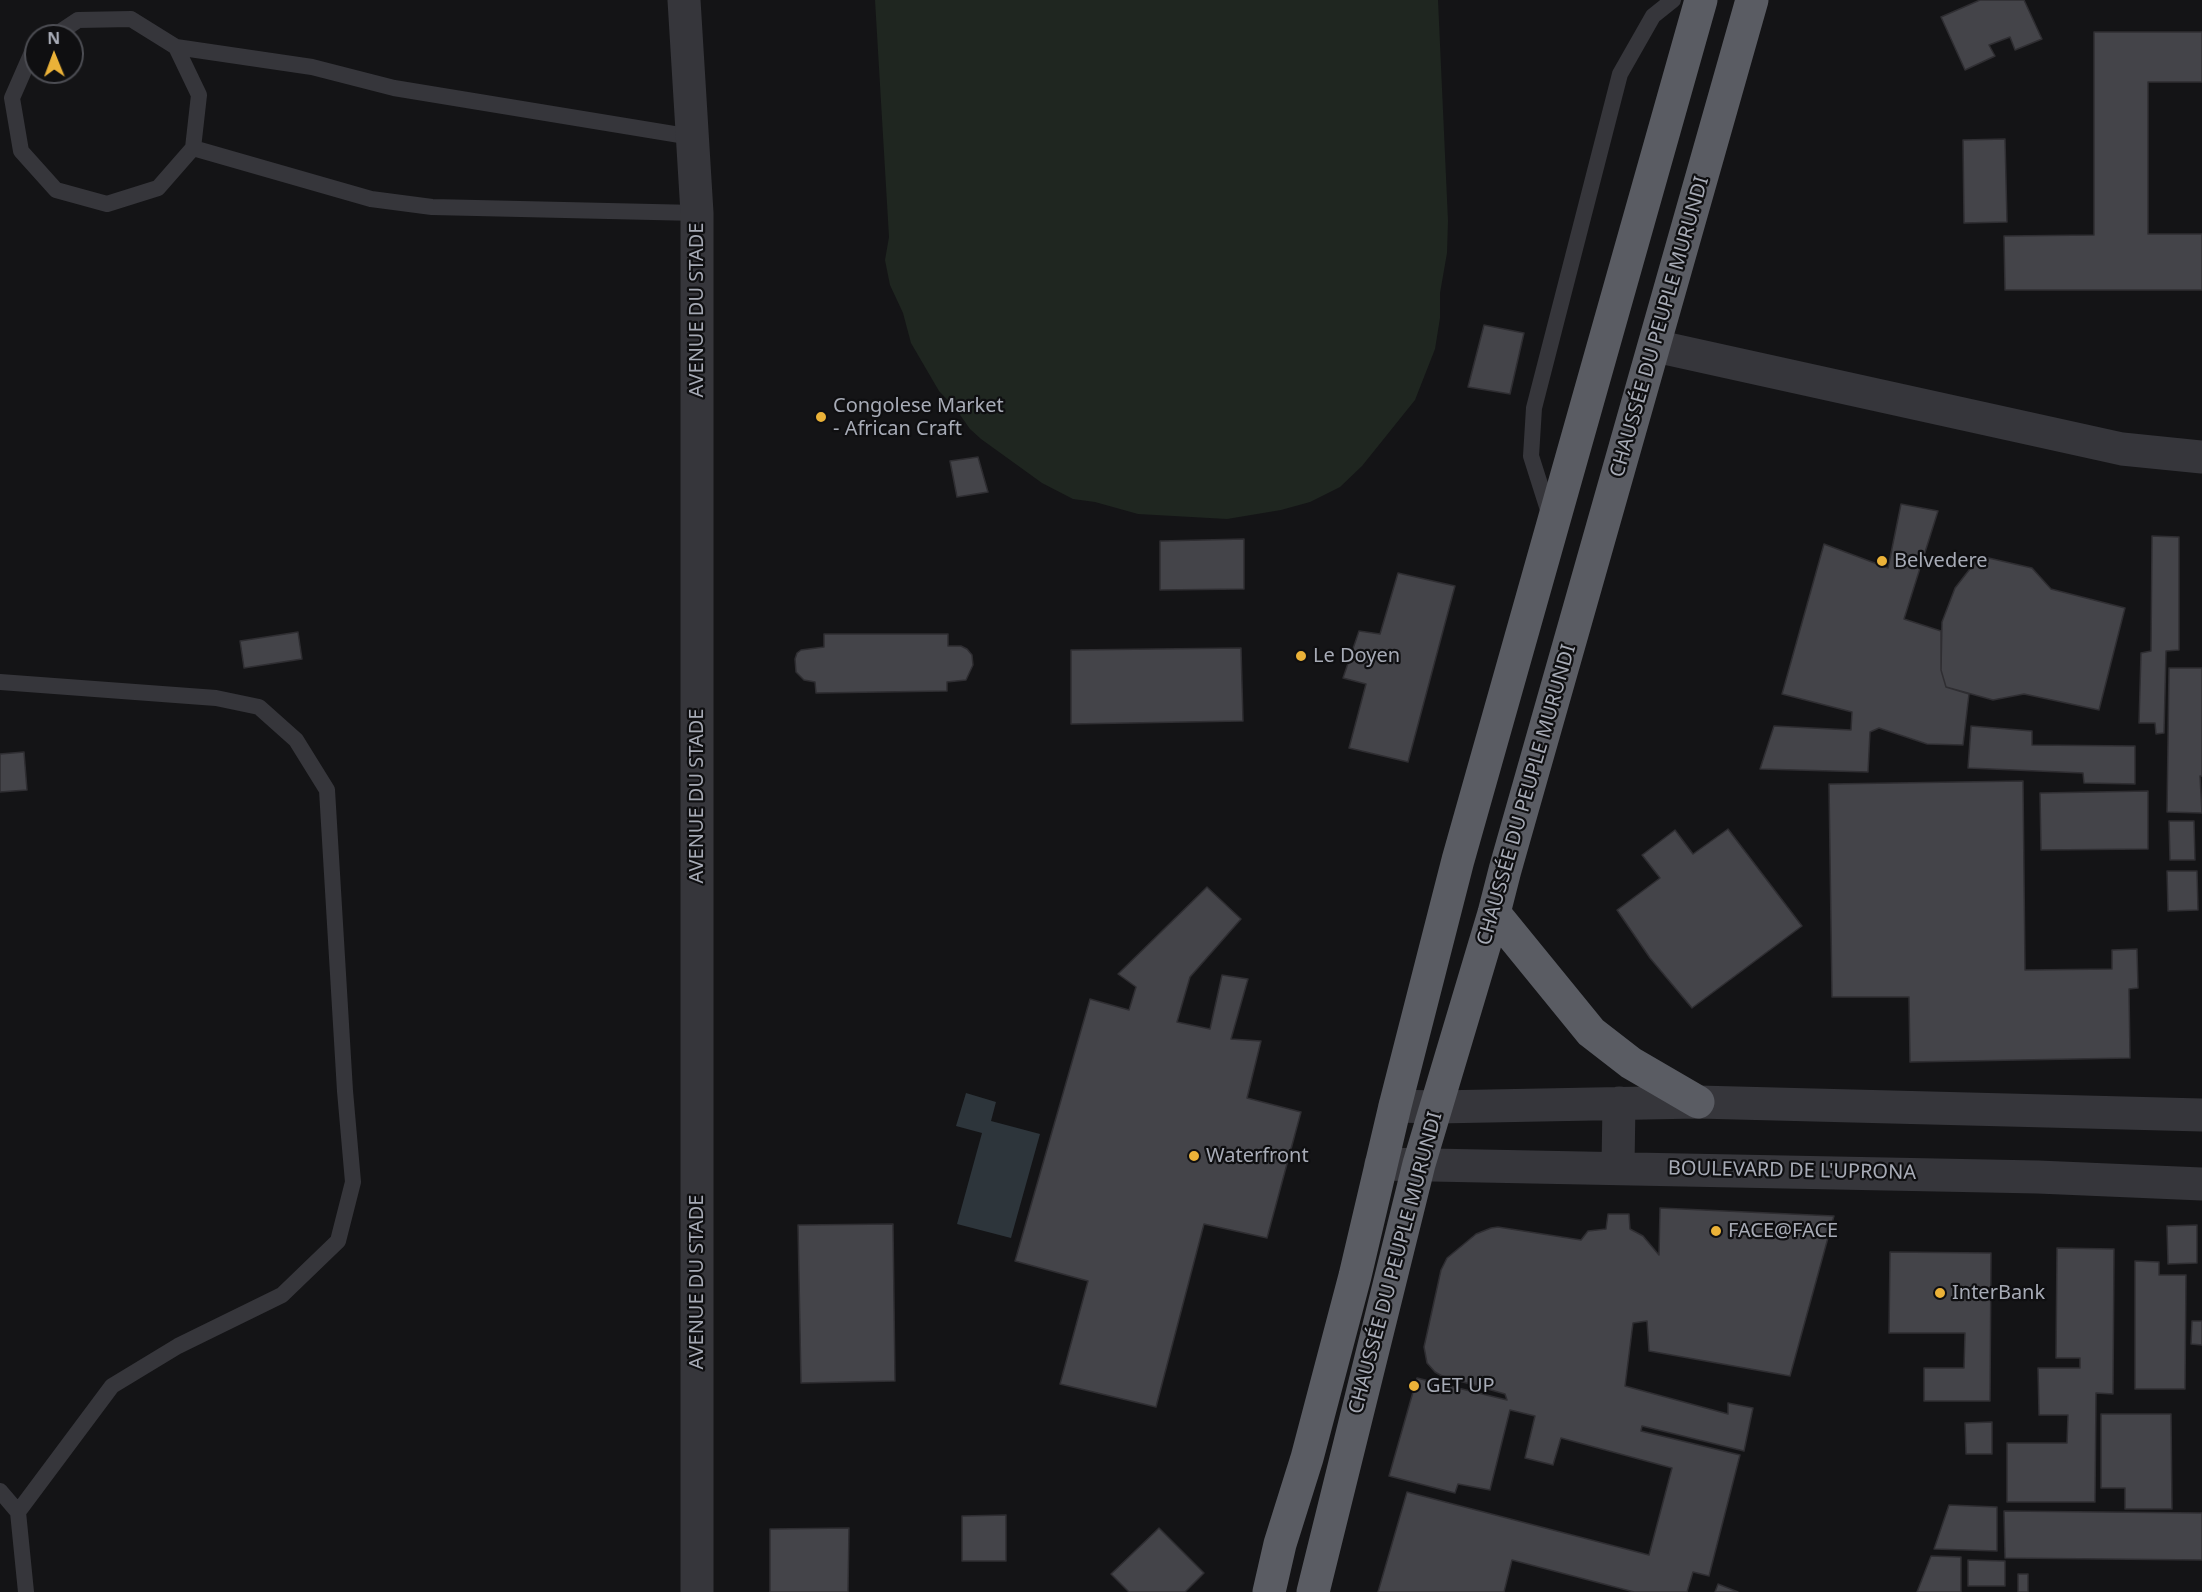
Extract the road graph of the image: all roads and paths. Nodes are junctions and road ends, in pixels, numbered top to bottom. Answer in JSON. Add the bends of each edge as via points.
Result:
{"nodes":[{"id":1,"x":684,"y":0,"type":"edge"},
{"id":2,"x":1673,"y":0,"type":"edge"},
{"id":3,"x":1701,"y":0,"type":"edge"},
{"id":4,"x":1752,"y":0,"type":"edge"},
{"id":5,"x":72,"y":24,"type":"edge"},
{"id":6,"x":176,"y":48,"type":"junction"},
{"id":7,"x":24,"y":71,"type":"edge"},
{"id":8,"x":692,"y":137,"type":"junction"},
{"id":9,"x":193,"y":148,"type":"junction"},
{"id":10,"x":697,"y":213,"type":"junction"},
{"id":11,"x":1655,"y":345,"type":"junction"},
{"id":12,"x":2202,"y":457,"type":"edge"},
{"id":13,"x":1553,"y":526,"type":"junction"},
{"id":14,"x":0,"y":682,"type":"edge"},
{"id":15,"x":1494,"y":913,"type":"junction"},
{"id":16,"x":1698,"y":1102,"type":"junction"},
{"id":17,"x":1619,"y":1103,"type":"junction"},
{"id":18,"x":1395,"y":1106,"type":"junction"},
{"id":19,"x":1437,"y":1107,"type":"junction"},
{"id":20,"x":2202,"y":1115,"type":"edge"},
{"id":21,"x":1381,"y":1164,"type":"junction"},
{"id":22,"x":1419,"y":1164,"type":"junction"},
{"id":23,"x":1618,"y":1167,"type":"junction"},
{"id":24,"x":2202,"y":1184,"type":"edge"},
{"id":25,"x":0,"y":1491,"type":"edge"},
{"id":26,"x":18,"y":1512,"type":"junction"},
{"id":27,"x":26,"y":1592,"type":"edge"},
{"id":28,"x":697,"y":1592,"type":"edge"},
{"id":29,"x":1269,"y":1592,"type":"edge"},
{"id":30,"x":1313,"y":1592,"type":"edge"}],
"edges":[{"from":1,"to":8,"type":"street","name":"AVENUE DU STADE"},
{"from":2,"to":13,"type":"lane","via":[[1653,16],[1620,74],[1534,408],[1531,456]]},
{"from":3,"to":13,"type":"highway","name":"CHAUSSÉE DU PEUPLE MURUNDI"},
{"from":4,"to":11,"type":"highway","name":"CHAUSSÉE DU PEUPLE MURUNDI"},
{"from":5,"to":6,"type":"lane","via":[[78,20],[131,20]]},
{"from":6,"to":8,"type":"lane","via":[[312,67],[394,88]]},
{"from":6,"to":9,"type":"lane","via":[[199,95]]},
{"from":7,"to":9,"type":"lane","via":[[12,98],[21,151],[56,190],[108,204],[158,188]]},
{"from":8,"to":10,"type":"street","name":"AVENUE DU STADE"},
{"from":9,"to":10,"type":"lane","via":[[370,199],[432,207]]},
{"from":10,"to":28,"type":"street","name":"AVENUE DU STADE"},
{"from":11,"to":12,"type":"street","via":[[2122,449]]},
{"from":11,"to":15,"type":"highway","name":"CHAUSSÉE DU PEUPLE MURUNDI"},
{"from":13,"to":18,"type":"highway","name":"CHAUSSÉE DU PEUPLE MURUNDI","via":[[1458,860]]},
{"from":14,"to":26,"type":"lane","via":[[216,698],[259,707],[296,740],[327,790],[353,1182],[338,1241],[282,1295],[178,1346],[112,1386]]},
{"from":15,"to":16,"type":"highway","via":[[1591,1032],[1631,1064]]},
{"from":15,"to":19,"type":"highway","name":"CHAUSSÉE DU PEUPLE MURUNDI"},
{"from":16,"to":17,"type":"street"},
{"from":16,"to":20,"type":"street"},
{"from":17,"to":19,"type":"street"},
{"from":17,"to":23,"type":"street"},
{"from":18,"to":19,"type":"street"},
{"from":18,"to":21,"type":"highway","name":"CHAUSSÉE DU PEUPLE MURUNDI"},
{"from":19,"to":22,"type":"highway","name":"CHAUSSÉE DU PEUPLE MURUNDI"},
{"from":21,"to":22,"type":"street","name":"BOULEVARD DE L'UPRONA"},
{"from":21,"to":29,"type":"highway","name":"CHAUSSÉE DU PEUPLE MURUNDI"},
{"from":22,"to":23,"type":"street","name":"BOULEVARD DE L'UPRONA"},
{"from":22,"to":30,"type":"highway","name":"CHAUSSÉE DU PEUPLE MURUNDI"},
{"from":23,"to":24,"type":"street","name":"BOULEVARD DE L'UPRONA"},
{"from":25,"to":26,"type":"lane"},
{"from":26,"to":27,"type":"lane"}]}
